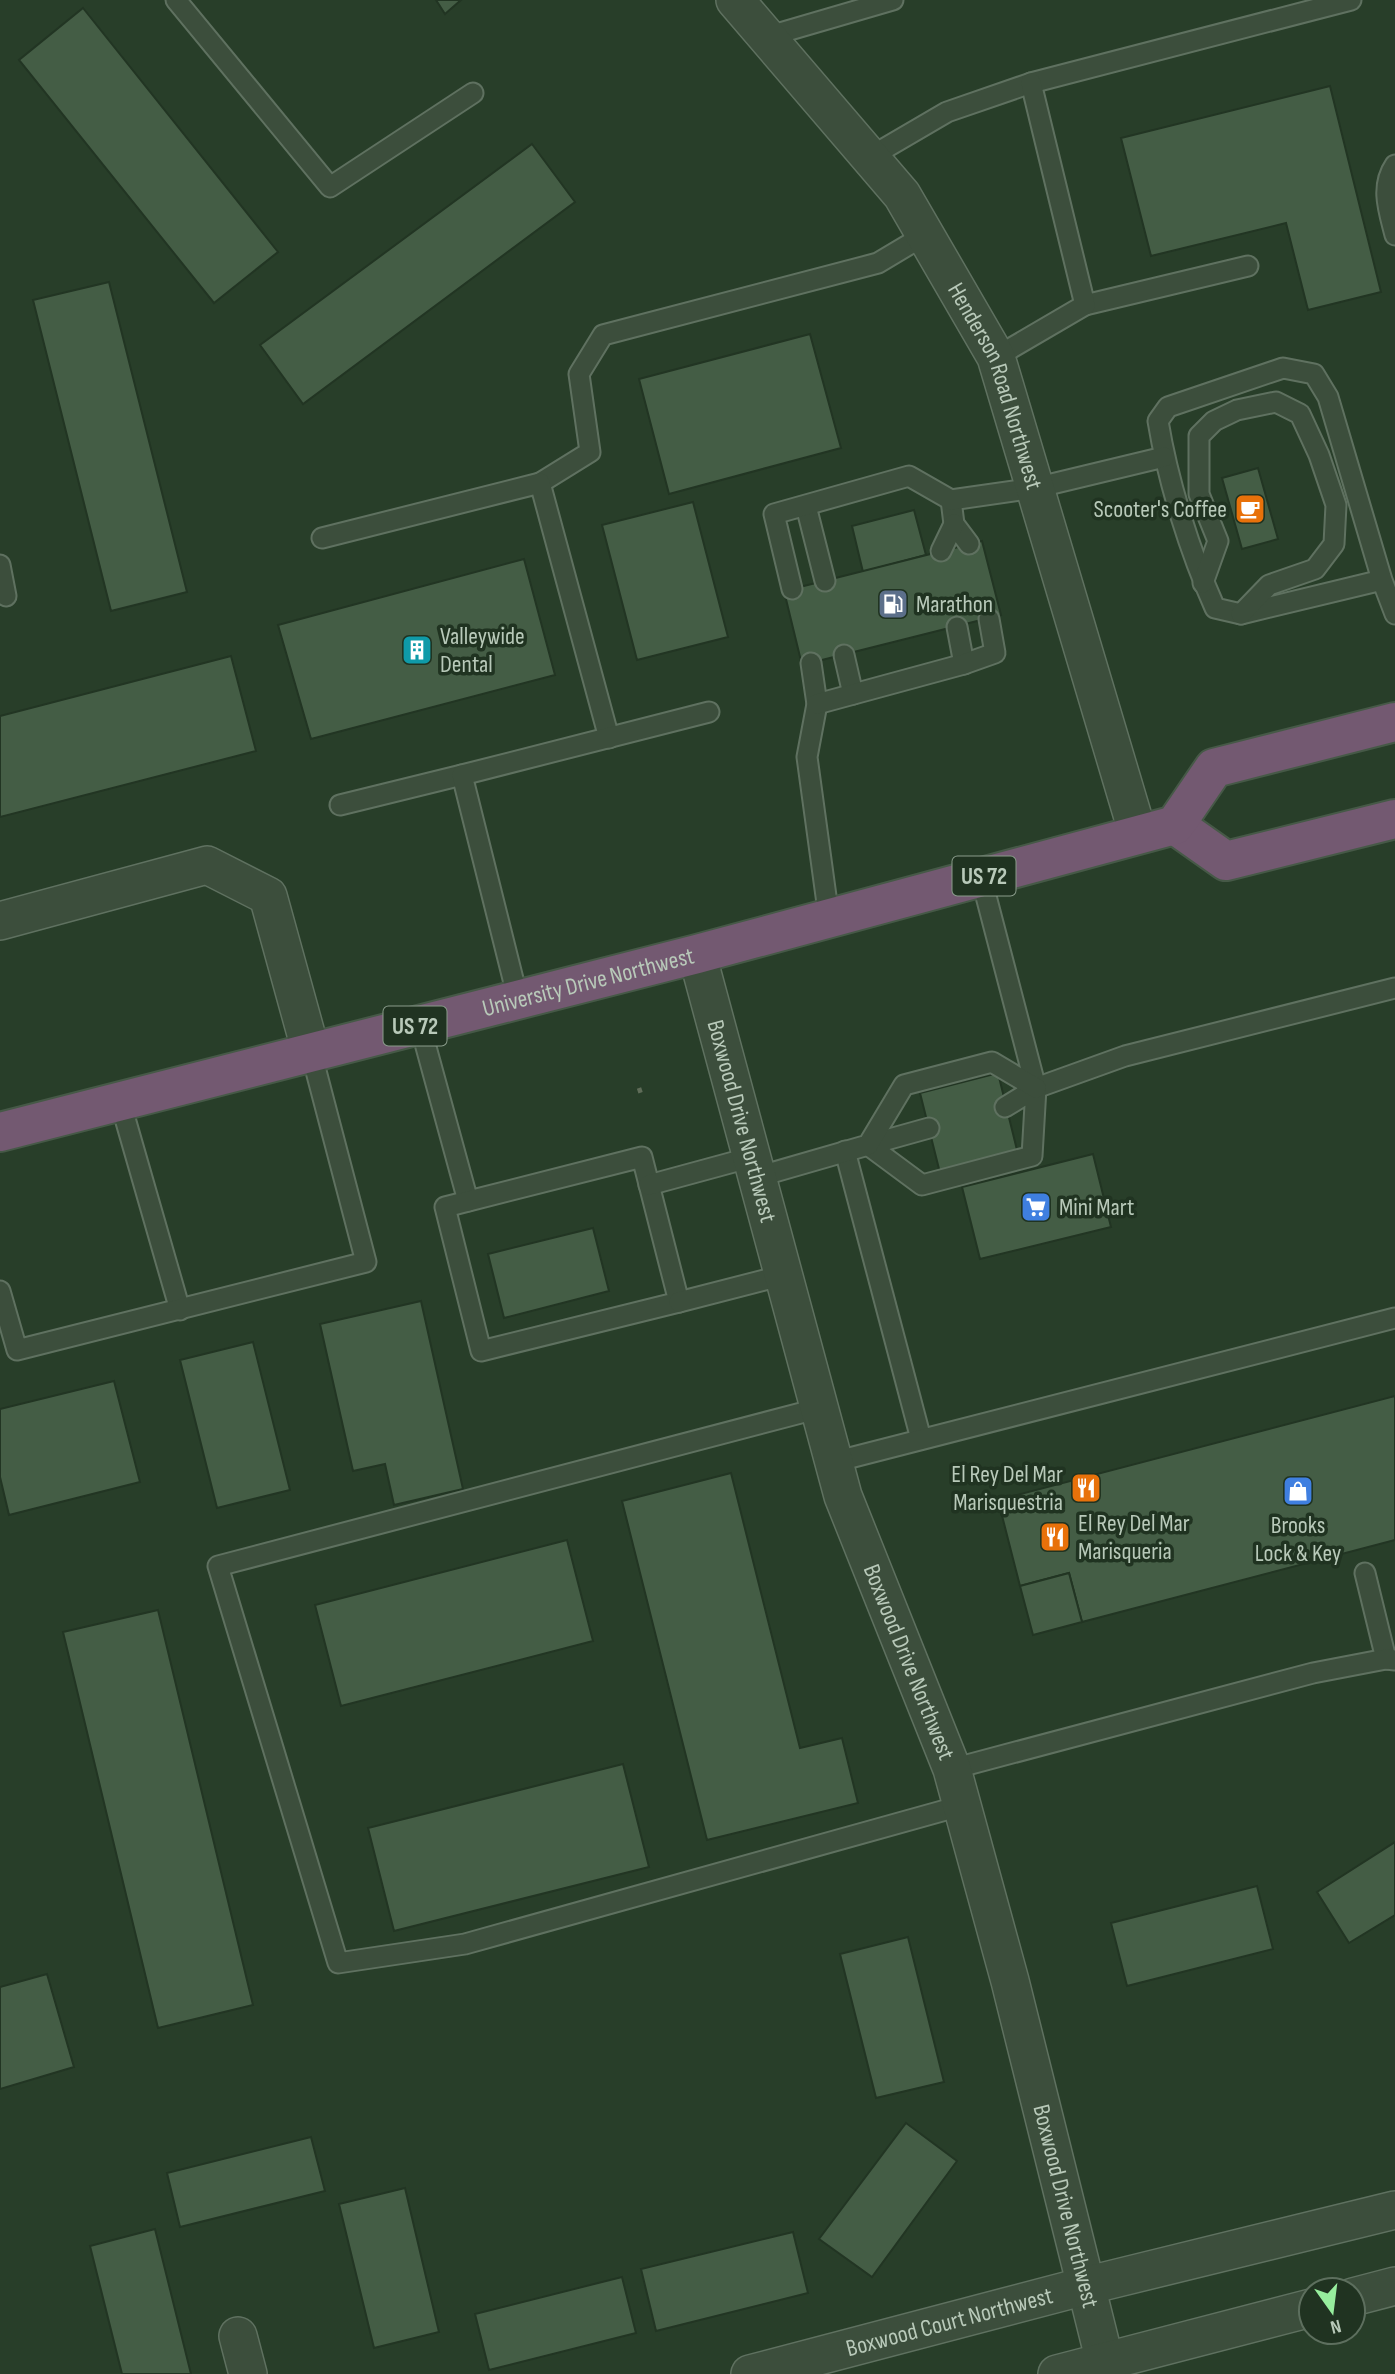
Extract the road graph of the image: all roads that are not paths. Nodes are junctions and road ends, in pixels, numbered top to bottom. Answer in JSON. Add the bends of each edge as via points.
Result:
{"nodes":[{"id":1,"x":176,"y":0,"type":"edge"},
{"id":2,"x":735,"y":0,"type":"edge"},
{"id":3,"x":889,"y":0,"type":"edge"},
{"id":4,"x":1351,"y":0,"type":"edge"},
{"id":5,"x":1295,"y":7,"type":"edge"},
{"id":6,"x":766,"y":37,"type":"junction"},
{"id":7,"x":1031,"y":83,"type":"junction"},
{"id":8,"x":472,"y":93,"type":"dead end"},
{"id":9,"x":870,"y":157,"type":"junction"},
{"id":10,"x":1395,"y":165,"type":"edge"},
{"id":11,"x":1395,"y":234,"type":"edge"},
{"id":12,"x":925,"y":235,"type":"junction"},
{"id":13,"x":1248,"y":267,"type":"dead end"},
{"id":14,"x":1086,"y":306,"type":"junction"},
{"id":15,"x":996,"y":357,"type":"junction"},
{"id":16,"x":1164,"y":457,"type":"junction"},
{"id":17,"x":540,"y":483,"type":"junction"},
{"id":18,"x":1035,"y":488,"type":"junction"},
{"id":19,"x":951,"y":500,"type":"junction"},
{"id":20,"x":806,"y":506,"type":"junction"},
{"id":21,"x":954,"y":524,"type":"junction"},
{"id":22,"x":322,"y":538,"type":"dead end"},
{"id":23,"x":969,"y":544,"type":"dead end"},
{"id":24,"x":941,"y":551,"type":"dead end"},
{"id":25,"x":0,"y":565,"type":"edge"},
{"id":26,"x":1382,"y":580,"type":"junction"},
{"id":27,"x":825,"y":581,"type":"dead end"},
{"id":28,"x":1203,"y":583,"type":"junction"},
{"id":29,"x":792,"y":589,"type":"dead end"},
{"id":30,"x":6,"y":596,"type":"dead end"},
{"id":31,"x":1241,"y":614,"type":"junction"},
{"id":32,"x":1395,"y":614,"type":"edge"},
{"id":33,"x":989,"y":619,"type":"dead end"},
{"id":34,"x":957,"y":627,"type":"dead end"},
{"id":35,"x":844,"y":655,"type":"dead end"},
{"id":36,"x":811,"y":663,"type":"dead end"},
{"id":37,"x":964,"y":664,"type":"junction"},
{"id":38,"x":853,"y":694,"type":"junction"},
{"id":39,"x":817,"y":704,"type":"junction"},
{"id":40,"x":709,"y":712,"type":"dead end"},
{"id":41,"x":1395,"y":722,"type":"edge"},
{"id":42,"x":609,"y":738,"type":"junction"},
{"id":43,"x":462,"y":775,"type":"junction"},
{"id":44,"x":340,"y":806,"type":"dead end"},
{"id":45,"x":1395,"y":819,"type":"edge"},
{"id":46,"x":1175,"y":825,"type":"junction"},
{"id":47,"x":1138,"y":834,"type":"junction"},
{"id":48,"x":981,"y":877,"type":"junction"},
{"id":49,"x":829,"y":918,"type":"junction"},
{"id":50,"x":0,"y":920,"type":"edge"},
{"id":51,"x":697,"y":954,"type":"junction"},
{"id":52,"x":1395,"y":988,"type":"edge"},
{"id":53,"x":518,"y":999,"type":"junction"},
{"id":54,"x":420,"y":1025,"type":"junction"},
{"id":55,"x":311,"y":1052,"type":"junction"},
{"id":56,"x":1036,"y":1088,"type":"junction"},
{"id":57,"x":121,"y":1101,"type":"junction"},
{"id":58,"x":1005,"y":1107,"type":"dead end"},
{"id":59,"x":929,"y":1128,"type":"dead end"},
{"id":60,"x":0,"y":1132,"type":"edge"},
{"id":61,"x":868,"y":1145,"type":"junction"},
{"id":62,"x":845,"y":1151,"type":"junction"},
{"id":63,"x":755,"y":1167,"type":"junction"},
{"id":64,"x":649,"y":1185,"type":"junction"},
{"id":65,"x":468,"y":1201,"type":"junction"},
{"id":66,"x":784,"y":1275,"type":"junction"},
{"id":67,"x":0,"y":1291,"type":"edge"},
{"id":68,"x":679,"y":1302,"type":"junction"},
{"id":69,"x":180,"y":1310,"type":"junction"},
{"id":70,"x":1395,"y":1318,"type":"edge"},
{"id":71,"x":820,"y":1408,"type":"junction"},
{"id":72,"x":921,"y":1439,"type":"junction"},
{"id":73,"x":834,"y":1462,"type":"junction"},
{"id":74,"x":1365,"y":1573,"type":"dead end"},
{"id":75,"x":1391,"y":1660,"type":"edge"},
{"id":76,"x":952,"y":1769,"type":"junction"},
{"id":77,"x":960,"y":1806,"type":"junction"},
{"id":78,"x":1395,"y":2210,"type":"edge"},
{"id":79,"x":1085,"y":2286,"type":"junction"},
{"id":80,"x":1395,"y":2286,"type":"edge"},
{"id":81,"x":1367,"y":2293,"type":"edge"},
{"id":82,"x":1297,"y":2312,"type":"edge"},
{"id":83,"x":238,"y":2336,"type":"dead end"},
{"id":84,"x":1106,"y":2368,"type":"edge"},
{"id":85,"x":248,"y":2374,"type":"edge"},
{"id":86,"x":750,"y":2374,"type":"edge"},
{"id":87,"x":1057,"y":2374,"type":"edge"}],
"edges":[{"from":1,"to":8,"type":"lane","via":[[330,187]]},
{"from":2,"to":6,"type":"street","name":"Henderson Road Northwest"},
{"from":3,"to":6,"type":"lane"},
{"from":4,"to":5,"type":"lane"},
{"from":5,"to":7,"type":"lane"},
{"from":6,"to":9,"type":"street","name":"Henderson Road Northwest"},
{"from":7,"to":9,"type":"lane","via":[[947,112]]},
{"from":7,"to":14,"type":"lane"},
{"from":9,"to":12,"type":"street","name":"Henderson Road Northwest","via":[[902,195]]},
{"from":10,"to":11,"type":"lane","via":[[1389,174],[1386,200]]},
{"from":12,"to":15,"type":"street","name":"Henderson Road Northwest"},
{"from":12,"to":17,"type":"lane","via":[[878,263],[603,335],[579,374],[590,452]]},
{"from":13,"to":14,"type":"lane"},
{"from":14,"to":15,"type":"lane"},
{"from":15,"to":18,"type":"street","name":"Henderson Road Northwest"},
{"from":16,"to":18,"type":"lane"},
{"from":16,"to":26,"type":"lane","via":[[1158,421],[1168,407],[1283,368],[1314,374],[1328,397]]},
{"from":16,"to":28,"type":"lane"},
{"from":17,"to":22,"type":"lane"},
{"from":17,"to":42,"type":"lane"},
{"from":18,"to":19,"type":"lane"},
{"from":18,"to":47,"type":"street","name":"Henderson Road Northwest"},
{"from":19,"to":20,"type":"lane","via":[[909,476]]},
{"from":19,"to":21,"type":"lane"},
{"from":20,"to":27,"type":"lane"},
{"from":20,"to":29,"type":"lane","via":[[774,514]]},
{"from":21,"to":23,"type":"lane"},
{"from":21,"to":24,"type":"lane"},
{"from":25,"to":30,"type":"lane"},
{"from":26,"to":31,"type":"lane"},
{"from":26,"to":32,"type":"lane"},
{"from":28,"to":31,"type":"lane","via":[[1214,608]]},
{"from":28,"to":31,"type":"lane","via":[[1217,541],[1199,494],[1199,436],[1214,421],[1237,410],[1276,402],[1300,414],[1320,455],[1336,505],[1334,544],[1315,569],[1269,585]]},
{"from":33,"to":37,"type":"lane","via":[[995,653]]},
{"from":34,"to":37,"type":"lane"},
{"from":35,"to":38,"type":"lane"},
{"from":36,"to":39,"type":"lane"},
{"from":37,"to":38,"type":"lane"},
{"from":38,"to":39,"type":"lane"},
{"from":39,"to":49,"type":"lane","via":[[807,757]]},
{"from":40,"to":42,"type":"lane"},
{"from":41,"to":46,"type":"highway","via":[[1214,768]]},
{"from":42,"to":43,"type":"lane"},
{"from":43,"to":44,"type":"lane"},
{"from":43,"to":53,"type":"lane"},
{"from":45,"to":46,"type":"highway","via":[[1226,861]]},
{"from":46,"to":47,"type":"highway","name":"University Drive Northwest","number":"US 72"},
{"from":47,"to":48,"type":"highway","name":"University Drive Northwest","number":"US 72"},
{"from":48,"to":49,"type":"highway","name":"University Drive Northwest","number":"US 72"},
{"from":48,"to":56,"type":"lane"},
{"from":49,"to":51,"type":"highway","name":"University Drive Northwest","number":"US 72"},
{"from":50,"to":55,"type":"street","via":[[207,865],[268,896]]},
{"from":51,"to":53,"type":"highway","name":"University Drive Northwest","number":"US 72"},
{"from":51,"to":63,"type":"street","name":"Boxwood Drive Northwest"},
{"from":52,"to":56,"type":"lane","via":[[1125,1056]]},
{"from":53,"to":54,"type":"highway","name":"University Drive Northwest","number":"US 72"},
{"from":54,"to":55,"type":"highway","name":"University Drive Northwest","number":"US 72"},
{"from":54,"to":65,"type":"lane"},
{"from":55,"to":57,"type":"highway","name":"University Drive Northwest","number":"US 72"},
{"from":55,"to":69,"type":"lane","via":[[366,1262]]},
{"from":56,"to":58,"type":"lane"},
{"from":56,"to":61,"type":"lane","via":[[992,1062],[904,1085]]},
{"from":56,"to":61,"type":"lane","via":[[1032,1156],[922,1185]]},
{"from":57,"to":60,"type":"highway","name":"University Drive Northwest","number":"US 72"},
{"from":57,"to":69,"type":"lane"},
{"from":59,"to":61,"type":"lane"},
{"from":61,"to":62,"type":"lane"},
{"from":62,"to":63,"type":"lane"},
{"from":62,"to":72,"type":"lane"},
{"from":63,"to":64,"type":"lane"},
{"from":63,"to":66,"type":"street","name":"Boxwood Drive Northwest"},
{"from":64,"to":65,"type":"lane","via":[[642,1157]]},
{"from":64,"to":68,"type":"lane"},
{"from":65,"to":68,"type":"lane","via":[[445,1207],[481,1351]]},
{"from":66,"to":68,"type":"lane"},
{"from":66,"to":71,"type":"street","name":"Boxwood Drive Northwest"},
{"from":67,"to":69,"type":"lane","via":[[17,1350]]},
{"from":70,"to":72,"type":"lane"},
{"from":71,"to":73,"type":"street","name":"Boxwood Drive Northwest"},
{"from":71,"to":77,"type":"lane","via":[[218,1566],[338,1963],[465,1944]]},
{"from":72,"to":73,"type":"lane"},
{"from":73,"to":76,"type":"street","name":"Boxwood Drive Northwest","via":[[843,1496]]},
{"from":74,"to":75,"type":"lane"},
{"from":75,"to":76,"type":"lane","via":[[1313,1672]]},
{"from":76,"to":77,"type":"street","name":"Boxwood Drive Northwest"},
{"from":77,"to":79,"type":"street","name":"Boxwood Drive Northwest","via":[[1010,1981]]},
{"from":78,"to":79,"type":"street","name":"Boxwood Court Northwest"},
{"from":79,"to":84,"type":"street","name":"Boxwood Drive Northwest"},
{"from":79,"to":86,"type":"street","name":"Boxwood Court Northwest"},
{"from":80,"to":81,"type":"street"},
{"from":82,"to":84,"type":"street"},
{"from":83,"to":85,"type":"street"},
{"from":84,"to":87,"type":"street"}]}
